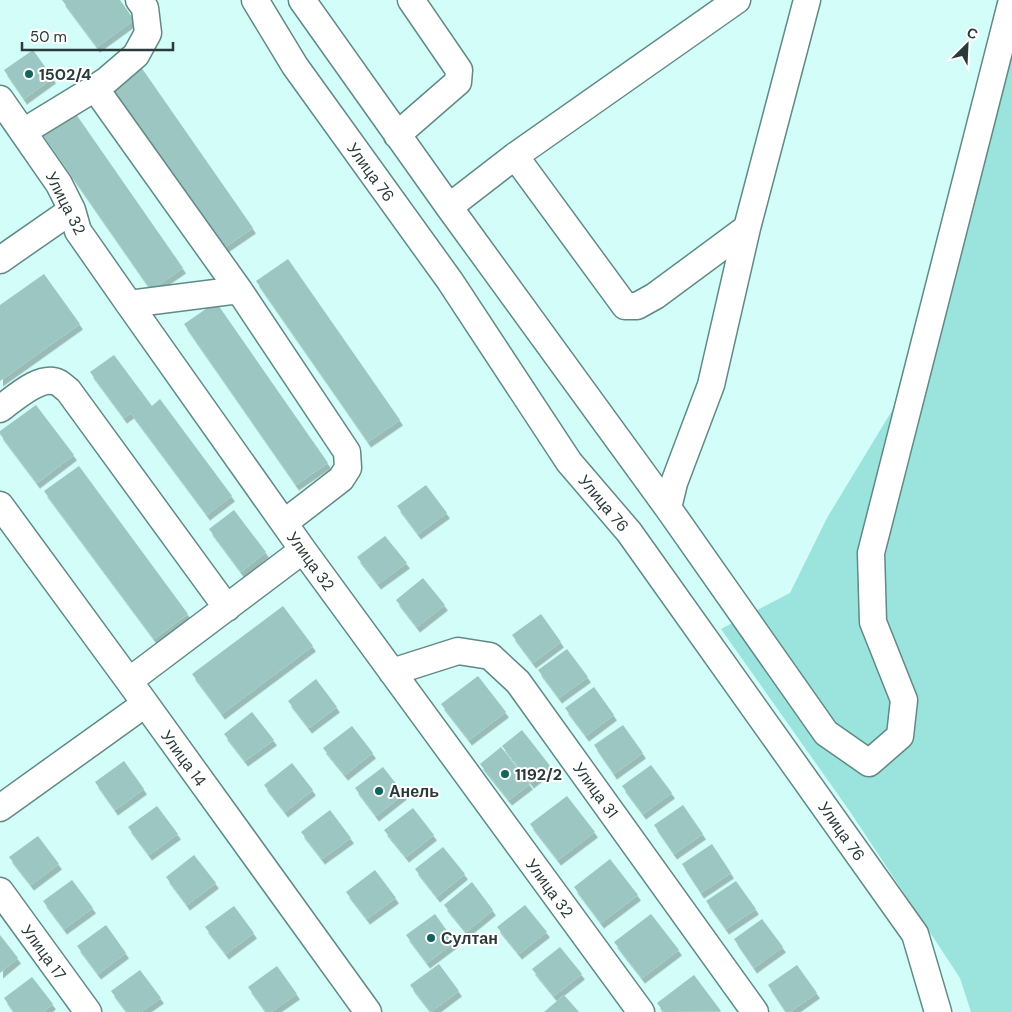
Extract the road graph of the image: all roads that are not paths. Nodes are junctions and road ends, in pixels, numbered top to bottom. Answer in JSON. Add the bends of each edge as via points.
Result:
{"nodes":[{"id":1,"x":139,"y":0,"type":"edge"},
{"id":2,"x":255,"y":0,"type":"edge"},
{"id":3,"x":302,"y":0,"type":"edge"},
{"id":4,"x":411,"y":0,"type":"edge"},
{"id":5,"x":737,"y":0,"type":"edge"},
{"id":6,"x":807,"y":0,"type":"edge"},
{"id":7,"x":1012,"y":0,"type":"edge"},
{"id":8,"x":95,"y":88,"type":"junction"},
{"id":9,"x":0,"y":99,"type":"edge"},
{"id":10,"x":23,"y":132,"type":"junction"},
{"id":11,"x":397,"y":135,"type":"junction"},
{"id":12,"x":515,"y":156,"type":"junction"},
{"id":13,"x":449,"y":207,"type":"junction"},
{"id":14,"x":72,"y":210,"type":"junction"},
{"id":15,"x":747,"y":228,"type":"junction"},
{"id":16,"x":0,"y":260,"type":"edge"},
{"id":17,"x":239,"y":290,"type":"junction"},
{"id":18,"x":129,"y":304,"type":"junction"},
{"id":19,"x":0,"y":409,"type":"edge"},
{"id":20,"x":0,"y":505,"type":"edge"},
{"id":21,"x":668,"y":508,"type":"junction"},
{"id":22,"x":284,"y":523,"type":"junction"},
{"id":23,"x":303,"y":550,"type":"junction"},
{"id":24,"x":227,"y":608,"type":"junction"},
{"id":25,"x":392,"y":672,"type":"junction"},
{"id":26,"x":129,"y":681,"type":"junction"},
{"id":27,"x":145,"y":704,"type":"junction"},
{"id":28,"x":0,"y":808,"type":"edge"},
{"id":29,"x":0,"y":891,"type":"edge"},
{"id":30,"x":88,"y":1012,"type":"edge"},
{"id":31,"x":368,"y":1012,"type":"edge"},
{"id":32,"x":641,"y":1012,"type":"edge"},
{"id":33,"x":755,"y":1012,"type":"edge"},
{"id":34,"x":938,"y":1012,"type":"edge"}],
"edges":[{"from":1,"to":8,"type":"street","via":[[145,8],[148,33],[136,55]]},
{"from":2,"to":34,"type":"street","name":"Улица 76","via":[[295,66],[450,281],[568,462],[629,532],[915,934]]},
{"from":3,"to":11,"type":"street"},
{"from":4,"to":11,"type":"street","via":[[459,70],[458,82]]},
{"from":5,"to":12,"type":"street"},
{"from":6,"to":15,"type":"street"},
{"from":7,"to":21,"type":"street","via":[[871,553],[873,622],[904,700],[900,736],[869,763],[826,733]]},
{"from":8,"to":10,"type":"street"},
{"from":8,"to":17,"type":"street"},
{"from":9,"to":10,"type":"street","name":"Улица 32"},
{"from":10,"to":14,"type":"street","name":"Улица 32","via":[[59,184]]},
{"from":11,"to":13,"type":"street"},
{"from":12,"to":13,"type":"street"},
{"from":12,"to":15,"type":"street","via":[[625,306],[637,306],[655,296]]},
{"from":13,"to":21,"type":"street"},
{"from":14,"to":16,"type":"street"},
{"from":14,"to":18,"type":"street","name":"Улица 32","via":[[78,231]]},
{"from":15,"to":21,"type":"street","via":[[711,385],[674,483]]},
{"from":17,"to":18,"type":"street"},
{"from":17,"to":22,"type":"street","via":[[348,452],[348,468],[341,479]]},
{"from":18,"to":22,"type":"street","name":"Улица 32"},
{"from":19,"to":24,"type":"street","via":[[42,381],[57,382],[68,390]]},
{"from":20,"to":26,"type":"street","name":"Улица 14"},
{"from":22,"to":23,"type":"street","name":"Улица 32"},
{"from":23,"to":24,"type":"street"},
{"from":23,"to":25,"type":"street","name":"Улица 32"},
{"from":24,"to":26,"type":"street"},
{"from":25,"to":32,"type":"street","name":"Улица 32"},
{"from":25,"to":33,"type":"street","name":"Улица 31","via":[[458,651],[490,656],[518,682]]},
{"from":26,"to":27,"type":"street","name":"Улица 14"},
{"from":27,"to":28,"type":"street"},
{"from":27,"to":31,"type":"street","name":"Улица 14"},
{"from":29,"to":30,"type":"street","name":"Улица 17"}]}
